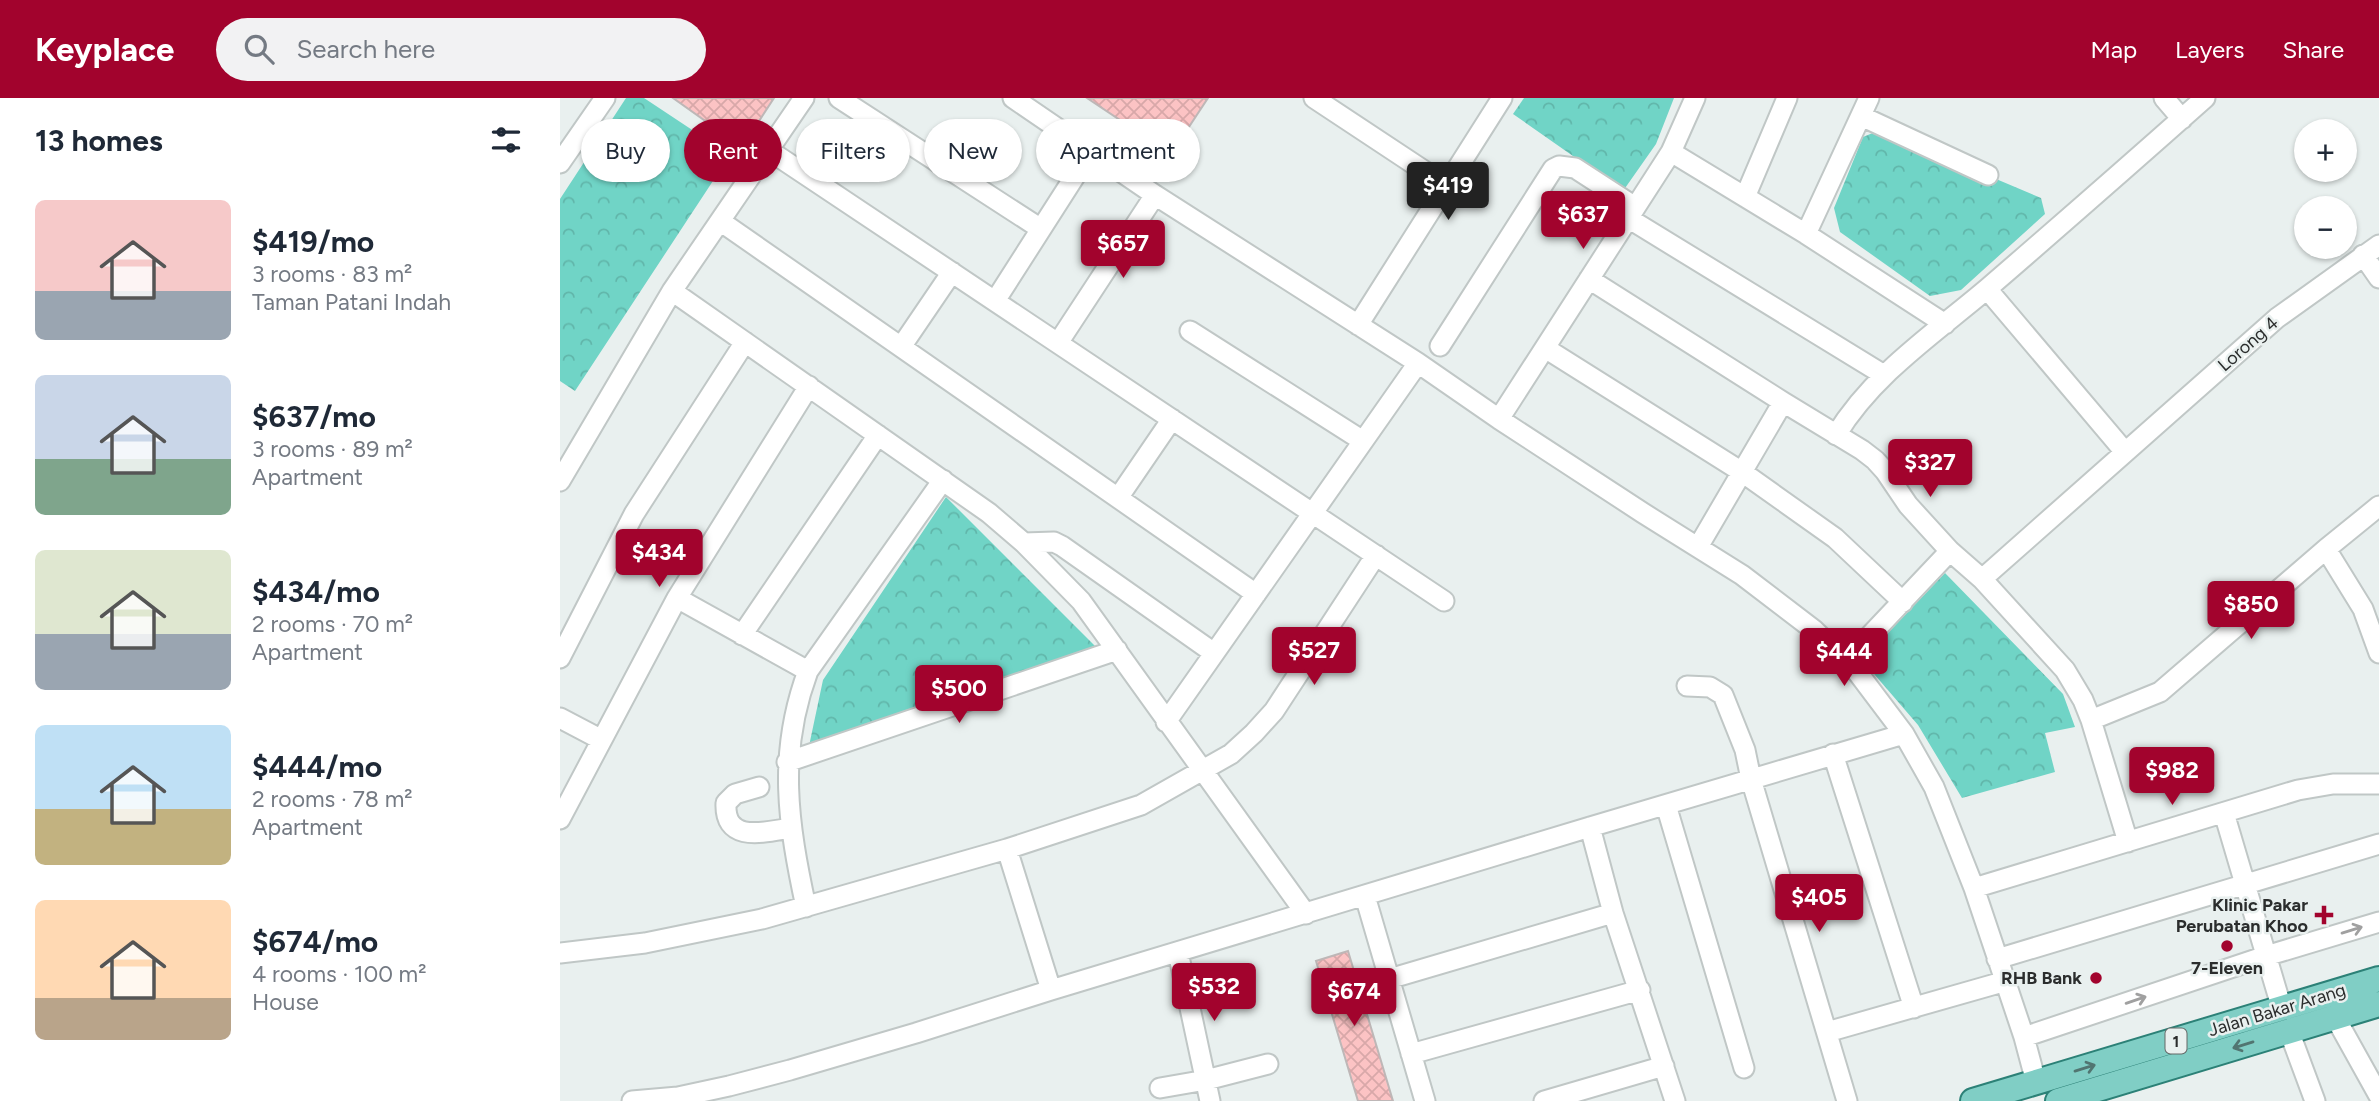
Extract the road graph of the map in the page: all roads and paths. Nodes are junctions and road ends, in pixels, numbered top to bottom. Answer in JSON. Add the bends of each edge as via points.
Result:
{"nodes":[{"id":1,"x":605,"y":98,"type":"edge"},
{"id":2,"x":804,"y":98,"type":"edge"},
{"id":3,"x":839,"y":98,"type":"edge"},
{"id":4,"x":1013,"y":98,"type":"edge"},
{"id":5,"x":1314,"y":98,"type":"edge"},
{"id":6,"x":1502,"y":98,"type":"edge"},
{"id":7,"x":1695,"y":98,"type":"edge"},
{"id":8,"x":1787,"y":98,"type":"edge"},
{"id":9,"x":2164,"y":98,"type":"edge"},
{"id":10,"x":2205,"y":98,"type":"edge"},
{"id":11,"x":1865,"y":107,"type":"edge"},
{"id":12,"x":1044,"y":119,"type":"edge"},
{"id":13,"x":2182,"y":119,"type":"junction"},
{"id":14,"x":782,"y":132,"type":"edge"},
{"id":15,"x":1671,"y":152,"type":"junction"},
{"id":16,"x":782,"y":159,"type":"edge"},
{"id":17,"x":560,"y":163,"type":"edge"},
{"id":18,"x":1988,"y":175,"type":"dead end"},
{"id":19,"x":748,"y":182,"type":"edge"},
{"id":20,"x":1071,"y":182,"type":"edge"},
{"id":21,"x":1136,"y":182,"type":"edge"},
{"id":22,"x":1447,"y":186,"type":"junction"},
{"id":23,"x":1155,"y":195,"type":"junction"},
{"id":24,"x":1745,"y":197,"type":"junction"},
{"id":25,"x":1632,"y":213,"type":"junction"},
{"id":26,"x":720,"y":221,"type":"junction"},
{"id":27,"x":1041,"y":229,"type":"junction"},
{"id":28,"x":1806,"y":234,"type":"junction"},
{"id":29,"x":2371,"y":250,"type":"edge"},
{"id":30,"x":952,"y":272,"type":"junction"},
{"id":31,"x":2379,"y":278,"type":"edge"},
{"id":32,"x":1589,"y":279,"type":"junction"},
{"id":33,"x":1987,"y":289,"type":"junction"},
{"id":34,"x":672,"y":291,"type":"junction"},
{"id":35,"x":995,"y":301,"type":"junction"},
{"id":36,"x":1358,"y":324,"type":"junction"},
{"id":37,"x":1945,"y":324,"type":"junction"},
{"id":38,"x":1190,"y":331,"type":"dead end"},
{"id":39,"x":745,"y":342,"type":"junction"},
{"id":40,"x":1058,"y":343,"type":"junction"},
{"id":41,"x":1440,"y":346,"type":"dead end"},
{"id":42,"x":901,"y":347,"type":"junction"},
{"id":43,"x":1545,"y":348,"type":"junction"},
{"id":44,"x":1418,"y":363,"type":"junction"},
{"id":45,"x":1884,"y":375,"type":"junction"},
{"id":46,"x":809,"y":386,"type":"junction"},
{"id":47,"x":1783,"y":402,"type":"junction"},
{"id":48,"x":1172,"y":419,"type":"junction"},
{"id":49,"x":1499,"y":419,"type":"junction"},
{"id":50,"x":878,"y":435,"type":"junction"},
{"id":51,"x":1836,"y":435,"type":"junction"},
{"id":52,"x":1363,"y":441,"type":"junction"},
{"id":53,"x":2125,"y":452,"type":"junction"},
{"id":54,"x":1742,"y":472,"type":"junction"},
{"id":55,"x":943,"y":480,"type":"junction"},
{"id":56,"x":560,"y":481,"type":"edge"},
{"id":57,"x":1118,"y":498,"type":"junction"},
{"id":58,"x":2379,"y":506,"type":"edge"},
{"id":59,"x":1312,"y":513,"type":"junction"},
{"id":60,"x":1024,"y":543,"type":"junction"},
{"id":61,"x":1698,"y":547,"type":"junction"},
{"id":62,"x":2326,"y":549,"type":"junction"},
{"id":63,"x":1950,"y":551,"type":"junction"},
{"id":64,"x":1376,"y":555,"type":"junction"},
{"id":65,"x":1982,"y":579,"type":"junction"},
{"id":66,"x":1256,"y":594,"type":"junction"},
{"id":67,"x":677,"y":598,"type":"junction"},
{"id":68,"x":1444,"y":601,"type":"dead end"},
{"id":69,"x":1903,"y":602,"type":"junction"},
{"id":70,"x":743,"y":635,"type":"junction"},
{"id":71,"x":1117,"y":650,"type":"junction"},
{"id":72,"x":1214,"y":653,"type":"junction"},
{"id":73,"x":2379,"y":653,"type":"edge"},
{"id":74,"x":560,"y":658,"type":"edge"},
{"id":75,"x":1846,"y":661,"type":"junction"},
{"id":76,"x":808,"y":671,"type":"junction"},
{"id":77,"x":1687,"y":686,"type":"dead end"},
{"id":78,"x":560,"y":718,"type":"edge"},
{"id":79,"x":2091,"y":720,"type":"junction"},
{"id":80,"x":1166,"y":722,"type":"junction"},
{"id":81,"x":1904,"y":734,"type":"junction"},
{"id":82,"x":600,"y":739,"type":"junction"},
{"id":83,"x":1833,"y":754,"type":"junction"},
{"id":84,"x":787,"y":762,"type":"junction"},
{"id":85,"x":1203,"y":771,"type":"junction"},
{"id":86,"x":1751,"y":779,"type":"junction"},
{"id":87,"x":2379,"y":784,"type":"edge"},
{"id":88,"x":759,"y":787,"type":"dead end"},
{"id":89,"x":1666,"y":805,"type":"junction"},
{"id":90,"x":2224,"y":813,"type":"junction"},
{"id":91,"x":560,"y":819,"type":"edge"},
{"id":92,"x":1590,"y":827,"type":"junction"},
{"id":93,"x":791,"y":828,"type":"junction"},
{"id":94,"x":2128,"y":842,"type":"junction"},
{"id":95,"x":2379,"y":844,"type":"edge"},
{"id":96,"x":1007,"y":849,"type":"junction"},
{"id":97,"x":2245,"y":883,"type":"junction"},
{"id":98,"x":1974,"y":888,"type":"junction"},
{"id":99,"x":1365,"y":896,"type":"junction"},
{"id":100,"x":806,"y":907,"type":"junction"},
{"id":101,"x":1613,"y":913,"type":"junction"},
{"id":102,"x":1306,"y":914,"type":"junction"},
{"id":103,"x":2379,"y":922,"type":"edge"},
{"id":104,"x":1178,"y":952,"type":"junction"},
{"id":105,"x":560,"y":953,"type":"edge"},
{"id":106,"x":2266,"y":956,"type":"junction"},
{"id":107,"x":1997,"y":959,"type":"junction"},
{"id":108,"x":1390,"y":979,"type":"junction"},
{"id":109,"x":2379,"y":979,"type":"edge"},
{"id":110,"x":2006,"y":981,"type":"junction"},
{"id":111,"x":1051,"y":990,"type":"junction"},
{"id":112,"x":1640,"y":990,"type":"junction"},
{"id":113,"x":2379,"y":1004,"type":"edge"},
{"id":114,"x":1914,"y":1008,"type":"junction"},
{"id":115,"x":2335,"y":1017,"type":"junction"},
{"id":116,"x":2286,"y":1020,"type":"junction"},
{"id":117,"x":1827,"y":1032,"type":"junction"},
{"id":118,"x":2024,"y":1037,"type":"junction"},
{"id":119,"x":1411,"y":1054,"type":"junction"},
{"id":120,"x":1268,"y":1063,"type":"dead end"},
{"id":121,"x":1664,"y":1066,"type":"junction"},
{"id":122,"x":1744,"y":1068,"type":"dead end"},
{"id":123,"x":1206,"y":1080,"type":"junction"},
{"id":124,"x":2036,"y":1082,"type":"junction"},
{"id":125,"x":1160,"y":1088,"type":"dead end"},
{"id":126,"x":2379,"y":1096,"type":"edge"},
{"id":127,"x":632,"y":1101,"type":"edge"},
{"id":128,"x":1210,"y":1101,"type":"edge"},
{"id":129,"x":1426,"y":1101,"type":"edge"},
{"id":130,"x":1544,"y":1101,"type":"edge"},
{"id":131,"x":1675,"y":1101,"type":"edge"},
{"id":132,"x":1847,"y":1101,"type":"edge"},
{"id":133,"x":1973,"y":1101,"type":"edge"},
{"id":134,"x":2058,"y":1101,"type":"edge"},
{"id":135,"x":2315,"y":1101,"type":"edge"}],
"edges":[{"from":1,"to":17,"type":"street"},
{"from":2,"to":14,"type":"street"},
{"from":3,"to":27,"type":"street"},
{"from":4,"to":12,"type":"street"},
{"from":5,"to":22,"type":"street"},
{"from":6,"to":22,"type":"street"},
{"from":7,"to":15,"type":"street"},
{"from":8,"to":24,"type":"street"},
{"from":9,"to":13,"type":"street"},
{"from":10,"to":13,"type":"street"},
{"from":11,"to":18,"type":"street"},
{"from":11,"to":28,"type":"street"},
{"from":13,"to":33,"type":"street"},
{"from":15,"to":24,"type":"street"},
{"from":15,"to":25,"type":"street"},
{"from":16,"to":30,"type":"street"},
{"from":19,"to":26,"type":"street"},
{"from":20,"to":27,"type":"street"},
{"from":21,"to":23,"type":"street"},
{"from":22,"to":36,"type":"street"},
{"from":23,"to":36,"type":"street"},
{"from":23,"to":40,"type":"street"},
{"from":24,"to":28,"type":"street"},
{"from":25,"to":32,"type":"street"},
{"from":25,"to":41,"type":"street","via":[[1575,168],[1553,169]]},
{"from":25,"to":45,"type":"street"},
{"from":26,"to":34,"type":"street"},
{"from":26,"to":42,"type":"street"},
{"from":27,"to":35,"type":"street"},
{"from":28,"to":37,"type":"street"},
{"from":29,"to":31,"type":"street"},
{"from":29,"to":53,"type":"street","name":"Lorong 4","via":[[2277,318]]},
{"from":30,"to":35,"type":"street"},
{"from":30,"to":42,"type":"street"},
{"from":32,"to":43,"type":"street"},
{"from":32,"to":47,"type":"street"},
{"from":33,"to":37,"type":"street"},
{"from":33,"to":53,"type":"street"},
{"from":34,"to":39,"type":"street"},
{"from":34,"to":56,"type":"street"},
{"from":35,"to":40,"type":"street"},
{"from":36,"to":44,"type":"street"},
{"from":37,"to":45,"type":"street"},
{"from":38,"to":52,"type":"street"},
{"from":39,"to":46,"type":"street"},
{"from":39,"to":74,"type":"street","via":[[634,514]]},
{"from":40,"to":48,"type":"street"},
{"from":42,"to":57,"type":"street"},
{"from":43,"to":49,"type":"street"},
{"from":43,"to":54,"type":"street"},
{"from":44,"to":49,"type":"street"},
{"from":44,"to":52,"type":"street"},
{"from":45,"to":51,"type":"street","via":[[1848,414]]},
{"from":46,"to":50,"type":"street"},
{"from":46,"to":67,"type":"street"},
{"from":47,"to":51,"type":"street"},
{"from":47,"to":54,"type":"street"},
{"from":48,"to":57,"type":"street"},
{"from":48,"to":59,"type":"street"},
{"from":49,"to":61,"type":"street"},
{"from":50,"to":55,"type":"street"},
{"from":50,"to":70,"type":"street"},
{"from":51,"to":63,"type":"street","via":[[1875,460]]},
{"from":52,"to":59,"type":"street"},
{"from":53,"to":65,"type":"street","name":"Lorong 4"},
{"from":54,"to":61,"type":"street"},
{"from":54,"to":69,"type":"street","via":[[1835,538]]},
{"from":55,"to":60,"type":"street"},
{"from":55,"to":76,"type":"street"},
{"from":57,"to":66,"type":"street"},
{"from":58,"to":62,"type":"street"},
{"from":59,"to":64,"type":"street"},
{"from":59,"to":66,"type":"street"},
{"from":60,"to":71,"type":"street","via":[[1081,601]]},
{"from":60,"to":72,"type":"street","via":[[1062,546]]},
{"from":61,"to":75,"type":"street","via":[[1782,604]]},
{"from":62,"to":73,"type":"street","via":[[2363,609]]},
{"from":62,"to":79,"type":"street","via":[[2160,692]]},
{"from":63,"to":65,"type":"street"},
{"from":63,"to":69,"type":"street"},
{"from":64,"to":68,"type":"street"},
{"from":64,"to":85,"type":"street","via":[[1274,711],[1231,754]]},
{"from":65,"to":79,"type":"street","via":[[2065,670]]},
{"from":66,"to":72,"type":"street"},
{"from":67,"to":70,"type":"street"},
{"from":67,"to":82,"type":"street"},
{"from":69,"to":75,"type":"street"},
{"from":70,"to":76,"type":"street"},
{"from":71,"to":80,"type":"street"},
{"from":71,"to":84,"type":"street"},
{"from":72,"to":80,"type":"street"},
{"from":75,"to":81,"type":"street"},
{"from":76,"to":84,"type":"street","via":[[796,706]]},
{"from":77,"to":86,"type":"street","via":[[1710,687],[1723,695]]},
{"from":78,"to":82,"type":"street"},
{"from":79,"to":94,"type":"street"},
{"from":80,"to":85,"type":"street"},
{"from":81,"to":83,"type":"street"},
{"from":81,"to":98,"type":"street","via":[[1934,787]]},
{"from":82,"to":91,"type":"street"},
{"from":83,"to":86,"type":"street"},
{"from":83,"to":114,"type":"street"},
{"from":84,"to":93,"type":"street"},
{"from":85,"to":96,"type":"street","via":[[1142,805]]},
{"from":85,"to":102,"type":"street"},
{"from":86,"to":89,"type":"street"},
{"from":86,"to":117,"type":"street"},
{"from":87,"to":90,"type":"street","via":[[2317,786]]},
{"from":88,"to":93,"type":"street","via":[[735,794],[726,803],[725,813],[732,825],[751,834]]},
{"from":89,"to":92,"type":"street"},
{"from":89,"to":122,"type":"street"},
{"from":90,"to":94,"type":"street"},
{"from":90,"to":97,"type":"street"},
{"from":92,"to":99,"type":"street"},
{"from":92,"to":101,"type":"street"},
{"from":93,"to":100,"type":"street"},
{"from":94,"to":98,"type":"street"},
{"from":95,"to":97,"type":"street"},
{"from":96,"to":100,"type":"street"},
{"from":96,"to":111,"type":"street"},
{"from":97,"to":106,"type":"street"},
{"from":97,"to":107,"type":"street"},
{"from":98,"to":107,"type":"street"},
{"from":99,"to":102,"type":"street"},
{"from":99,"to":108,"type":"street"},
{"from":100,"to":105,"type":"street","via":[[690,935]]},
{"from":101,"to":108,"type":"street"},
{"from":101,"to":112,"type":"street"},
{"from":102,"to":104,"type":"street"},
{"from":106,"to":103,"type":"street","one_way":true},
{"from":104,"to":111,"type":"street"},
{"from":104,"to":123,"type":"street"},
{"from":106,"to":116,"type":"street"},
{"from":118,"to":106,"type":"street","one_way":true},
{"from":107,"to":110,"type":"street"},
{"from":108,"to":119,"type":"street"},
{"from":109,"to":116,"type":"main road","name":"Jalan Bakar Arang","number":"1"},
{"from":110,"to":114,"type":"street"},
{"from":110,"to":118,"type":"street"},
{"from":111,"to":127,"type":"street","via":[[741,1083],[678,1097]]},
{"from":112,"to":119,"type":"street"},
{"from":112,"to":121,"type":"street"},
{"from":113,"to":115,"type":"main road","name":"Jalan Bakar Arang","number":"1"},
{"from":114,"to":117,"type":"street"},
{"from":115,"to":116,"type":"main road","name":"Jalan Bakar Arang","number":"1"},
{"from":115,"to":126,"type":"street"},
{"from":124,"to":116,"type":"main road","name":"Jalan Bakar Arang","number":"1","one_way":true},
{"from":116,"to":134,"type":"main road","name":"Jalan Bakar Arang","number":"1","one_way":true},
{"from":116,"to":135,"type":"street"},
{"from":117,"to":132,"type":"street"},
{"from":118,"to":124,"type":"street"},
{"from":119,"to":129,"type":"street"},
{"from":120,"to":123,"type":"street"},
{"from":121,"to":130,"type":"street"},
{"from":121,"to":131,"type":"street"},
{"from":123,"to":125,"type":"street"},
{"from":123,"to":128,"type":"street"},
{"from":124,"to":133,"type":"main road","name":"Jalan Bakar Arang","number":"1"}]}
